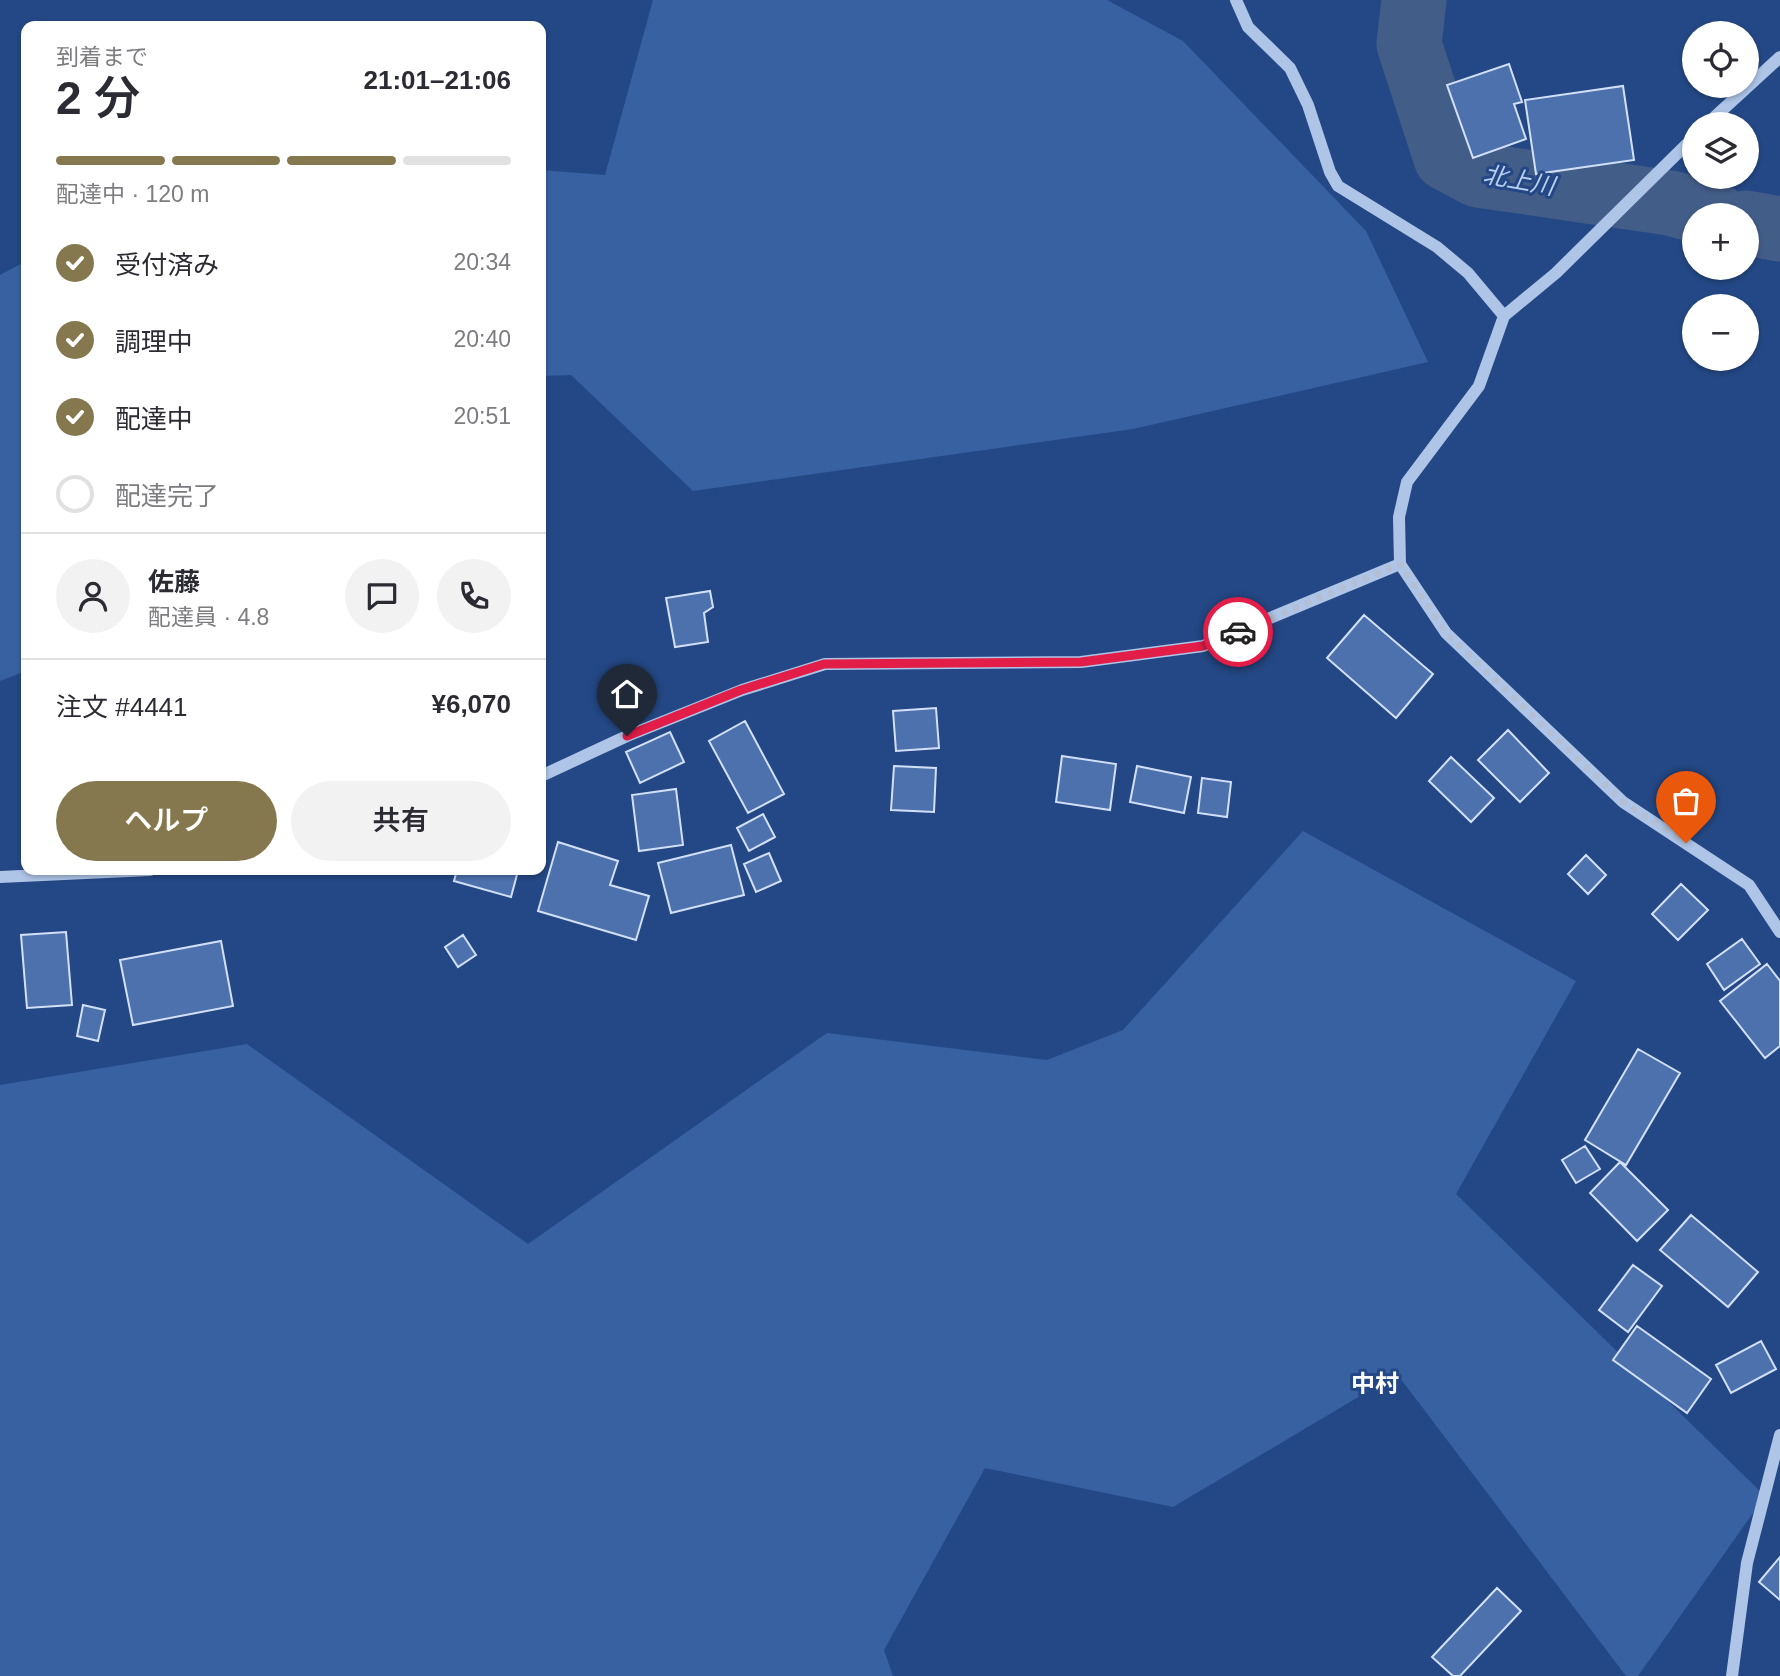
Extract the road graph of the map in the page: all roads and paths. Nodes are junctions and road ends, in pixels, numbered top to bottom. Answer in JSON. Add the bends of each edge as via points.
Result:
{"nodes":[{"id":1,"x":1236,"y":0,"type":"edge"},
{"id":2,"x":1780,"y":57,"type":"edge"},
{"id":3,"x":1720,"y":112,"type":"edge"},
{"id":4,"x":1682,"y":149,"type":"edge"},
{"id":5,"x":1504,"y":316,"type":"junction"},
{"id":6,"x":1400,"y":564,"type":"junction"},
{"id":7,"x":546,"y":774,"type":"edge"},
{"id":8,"x":43,"y":875,"type":"edge"},
{"id":9,"x":0,"y":877,"type":"edge"},
{"id":10,"x":1780,"y":932,"type":"edge"},
{"id":11,"x":1780,"y":1435,"type":"edge"},
{"id":12,"x":1732,"y":1676,"type":"edge"}],
"edges":[{"from":1,"to":5,"type":"street","via":[[1248,27],[1290,68],[1338,186],[1437,247],[1468,273]]},
{"from":2,"to":3,"type":"street"},
{"from":4,"to":5,"type":"street","via":[[1556,273]]},
{"from":5,"to":6,"type":"street","via":[[1479,386],[1407,482],[1399,517]]},
{"from":6,"to":7,"type":"street","via":[[1203,646],[1081,662],[824,664],[741,690]]},
{"from":6,"to":10,"type":"street","via":[[1446,633],[1623,802],[1749,885]]},
{"from":8,"to":9,"type":"street"},
{"from":11,"to":12,"type":"street","via":[[1747,1563]]}]}
